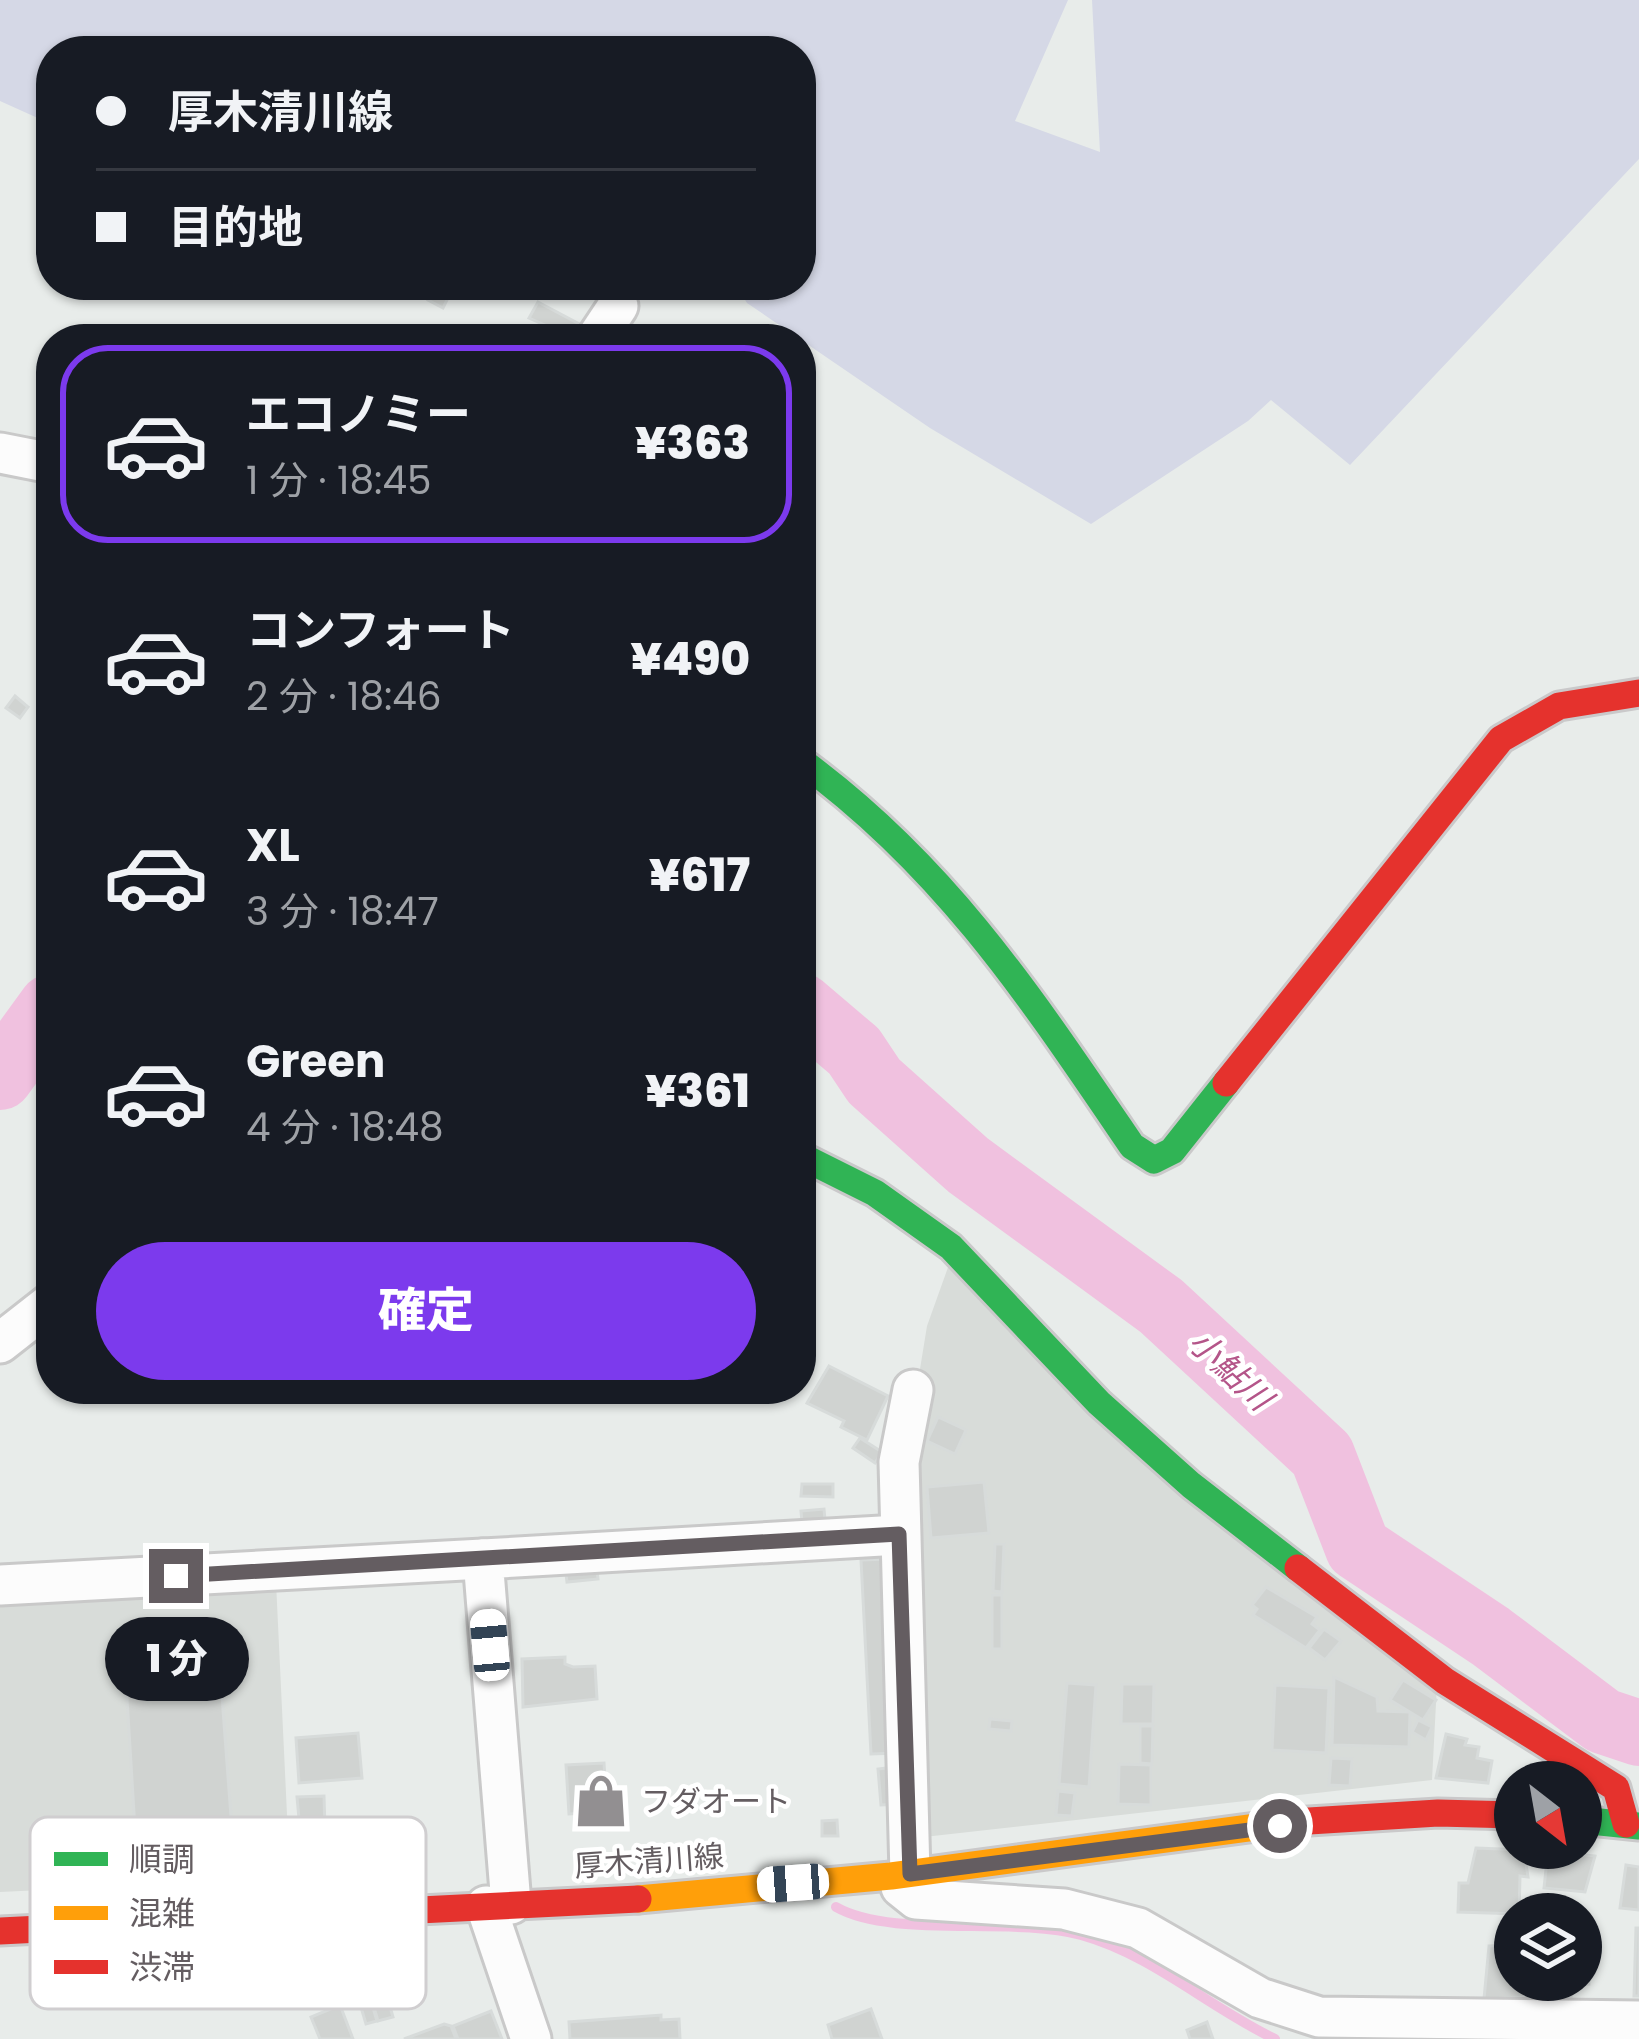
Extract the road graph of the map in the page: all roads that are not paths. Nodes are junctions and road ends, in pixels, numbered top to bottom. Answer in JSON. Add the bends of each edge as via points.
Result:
{"nodes":[{"id":1,"x":619,"y":306,"type":"dead end"},
{"id":2,"x":606,"y":324,"type":"edge"},
{"id":3,"x":0,"y":453,"type":"edge"},
{"id":4,"x":36,"y":460,"type":"edge"},
{"id":5,"x":1639,"y":693,"type":"edge"},
{"id":6,"x":816,"y":772,"type":"edge"},
{"id":7,"x":816,"y":1164,"type":"edge"},
{"id":8,"x":36,"y":1315,"type":"edge"},
{"id":9,"x":0,"y":1343,"type":"edge"},
{"id":10,"x":913,"y":1390,"type":"dead end"},
{"id":11,"x":899,"y":1534,"type":"junction"},
{"id":12,"x":483,"y":1559,"type":"junction"},
{"id":13,"x":0,"y":1586,"type":"edge"},
{"id":14,"x":1494,"y":1814,"type":"edge"},
{"id":15,"x":1602,"y":1822,"type":"edge"},
{"id":16,"x":1633,"y":1825,"type":"edge"},
{"id":17,"x":899,"y":1875,"type":"junction"},
{"id":18,"x":496,"y":1916,"type":"junction"},
{"id":19,"x":426,"y":1918,"type":"edge"},
{"id":20,"x":30,"y":1930,"type":"edge"},
{"id":21,"x":0,"y":1931,"type":"edge"},
{"id":22,"x":1639,"y":2021,"type":"edge"},
{"id":23,"x":1333,"y":2028,"type":"edge"},
{"id":24,"x":531,"y":2039,"type":"edge"}],
"edges":[{"from":1,"to":2,"type":"street"},
{"from":3,"to":4,"type":"street"},
{"from":5,"to":6,"type":"street","via":[[1559,706],[1501,739],[1172,1151],[1154,1160],[1132,1146],[951,889],[889,827]]},
{"from":7,"to":16,"type":"street","via":[[952,1247],[1099,1403],[1191,1485],[1445,1681],[1616,1788]]},
{"from":8,"to":9,"type":"street"},
{"from":10,"to":11,"type":"street","via":[[899,1462]]},
{"from":11,"to":12,"type":"street"},
{"from":11,"to":17,"type":"street"},
{"from":12,"to":13,"type":"street"},
{"from":12,"to":18,"type":"street"},
{"from":14,"to":17,"type":"street","name":"厚木清川線","via":[[1280,1826]]},
{"from":15,"to":16,"type":"street"},
{"from":17,"to":18,"type":"street","name":"厚木清川線"},
{"from":17,"to":23,"type":"street","via":[[916,1899],[1064,1909],[1138,1928],[1260,1998]]},
{"from":18,"to":19,"type":"street","name":"厚木清川線"},
{"from":18,"to":24,"type":"street"},
{"from":20,"to":21,"type":"street","name":"厚木清川線"},
{"from":22,"to":23,"type":"street"}]}
